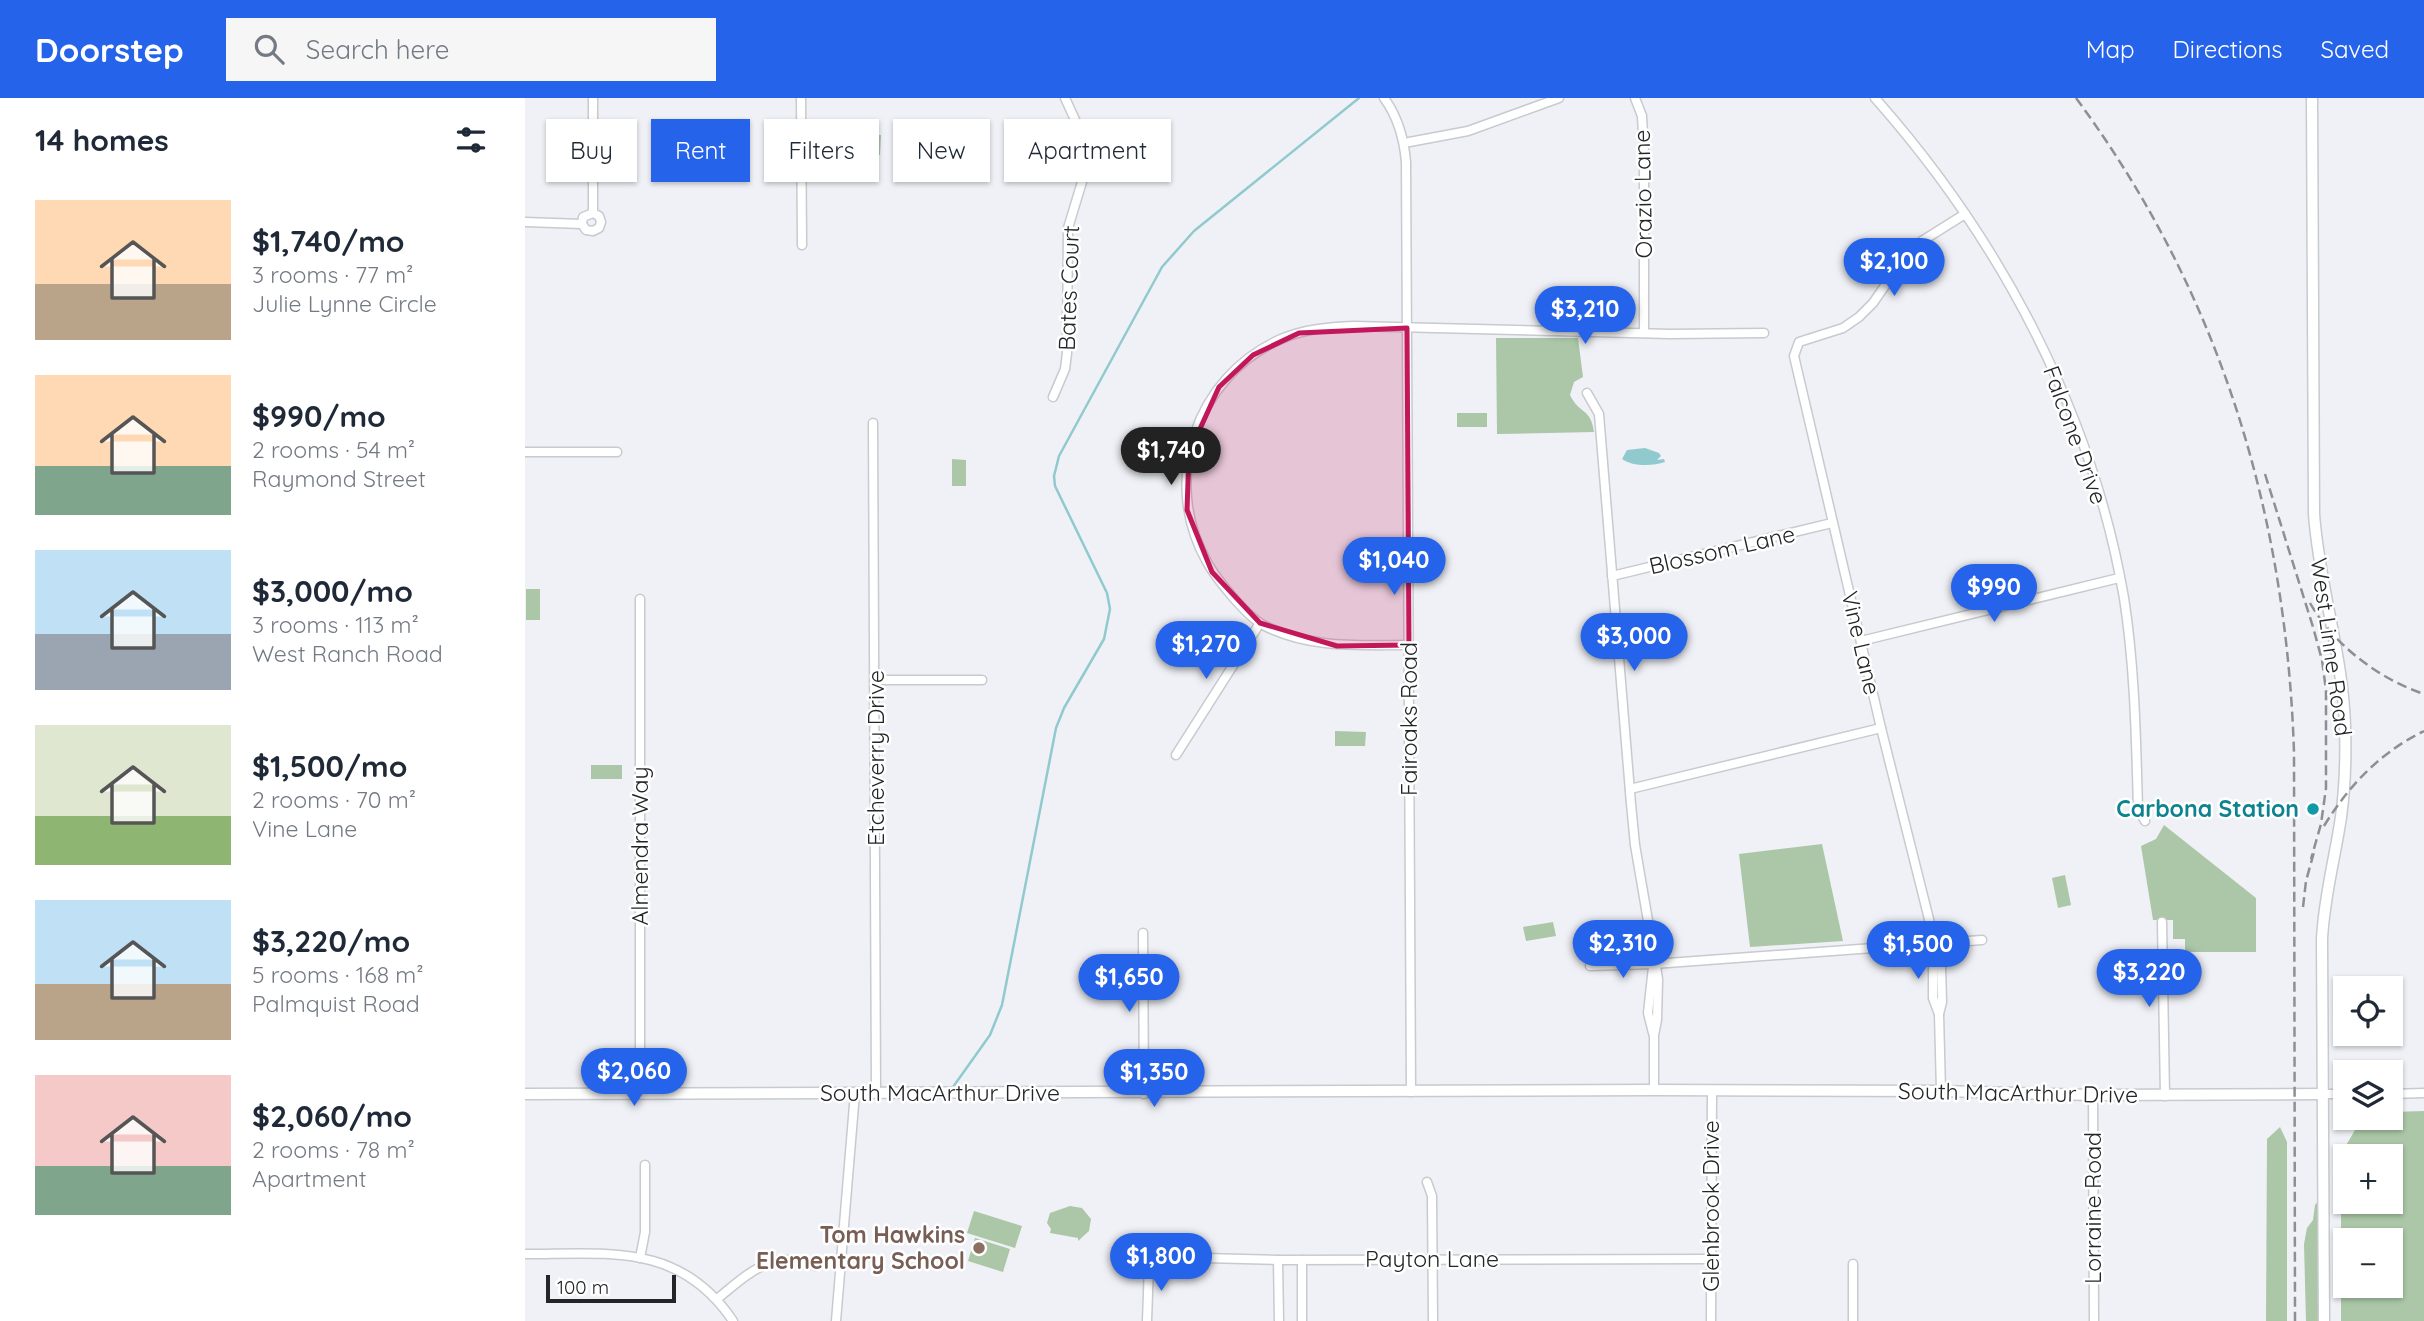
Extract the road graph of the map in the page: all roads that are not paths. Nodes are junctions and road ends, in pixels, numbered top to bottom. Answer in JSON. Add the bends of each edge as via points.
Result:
{"nodes":[{"id":1,"x":593,"y":98,"type":"edge"},
{"id":2,"x":801,"y":98,"type":"edge"},
{"id":3,"x":1065,"y":98,"type":"edge"},
{"id":4,"x":1384,"y":98,"type":"edge"},
{"id":5,"x":1559,"y":98,"type":"edge"},
{"id":6,"x":1635,"y":98,"type":"edge"},
{"id":7,"x":1875,"y":98,"type":"edge"},
{"id":8,"x":2312,"y":98,"type":"edge"},
{"id":9,"x":1404,"y":143,"type":"junction"},
{"id":10,"x":593,"y":213,"type":"junction"},
{"id":11,"x":1965,"y":214,"type":"junction"},
{"id":12,"x":525,"y":222,"type":"edge"},
{"id":13,"x":582,"y":224,"type":"junction"},
{"id":14,"x":802,"y":245,"type":"dead end"},
{"id":15,"x":1407,"y":328,"type":"junction"},
{"id":16,"x":1644,"y":333,"type":"junction"},
{"id":17,"x":1764,"y":333,"type":"dead end"},
{"id":18,"x":1587,"y":393,"type":"dead end"},
{"id":19,"x":1053,"y":397,"type":"dead end"},
{"id":20,"x":873,"y":423,"type":"dead end"},
{"id":21,"x":525,"y":452,"type":"edge"},
{"id":22,"x":617,"y":452,"type":"dead end"},
{"id":23,"x":1832,"y":523,"type":"junction"},
{"id":24,"x":1612,"y":576,"type":"junction"},
{"id":25,"x":2119,"y":578,"type":"junction"},
{"id":26,"x":641,"y":599,"type":"dead end"},
{"id":27,"x":1260,"y":623,"type":"junction"},
{"id":28,"x":1861,"y":641,"type":"junction"},
{"id":29,"x":1409,"y":645,"type":"junction"},
{"id":30,"x":875,"y":680,"type":"junction"},
{"id":31,"x":982,"y":680,"type":"dead end"},
{"id":32,"x":1881,"y":728,"type":"junction"},
{"id":33,"x":1177,"y":755,"type":"dead end"},
{"id":34,"x":1630,"y":789,"type":"junction"},
{"id":35,"x":2145,"y":821,"type":"dead end"},
{"id":36,"x":2162,"y":922,"type":"dead end"},
{"id":37,"x":1143,"y":933,"type":"dead end"},
{"id":38,"x":1982,"y":940,"type":"dead end"},
{"id":39,"x":1934,"y":945,"type":"junction"},
{"id":40,"x":1654,"y":964,"type":"junction"},
{"id":41,"x":1590,"y":966,"type":"dead end"},
{"id":42,"x":1654,"y":1090,"type":"junction"},
{"id":43,"x":1712,"y":1091,"type":"junction"},
{"id":44,"x":1941,"y":1091,"type":"junction"},
{"id":45,"x":1411,"y":1092,"type":"junction"},
{"id":46,"x":640,"y":1093,"type":"junction"},
{"id":47,"x":855,"y":1093,"type":"junction"},
{"id":48,"x":876,"y":1093,"type":"junction"},
{"id":49,"x":2424,"y":1093,"type":"edge"},
{"id":50,"x":525,"y":1094,"type":"edge"},
{"id":51,"x":1144,"y":1094,"type":"junction"},
{"id":52,"x":2323,"y":1094,"type":"junction"},
{"id":53,"x":2333,"y":1094,"type":"edge"},
{"id":54,"x":2403,"y":1094,"type":"edge"},
{"id":55,"x":2093,"y":1096,"type":"junction"},
{"id":56,"x":2165,"y":1096,"type":"junction"},
{"id":57,"x":645,"y":1165,"type":"dead end"},
{"id":58,"x":1427,"y":1182,"type":"dead end"},
{"id":59,"x":525,"y":1254,"type":"edge"},
{"id":60,"x":640,"y":1258,"type":"junction"},
{"id":61,"x":1433,"y":1258,"type":"junction"},
{"id":62,"x":1711,"y":1259,"type":"junction"},
{"id":63,"x":1278,"y":1260,"type":"junction"},
{"id":64,"x":1301,"y":1260,"type":"junction"},
{"id":65,"x":1853,"y":1264,"type":"dead end"},
{"id":66,"x":816,"y":1266,"type":"dead end"},
{"id":67,"x":716,"y":1299,"type":"junction"},
{"id":68,"x":733,"y":1321,"type":"edge"},
{"id":69,"x":835,"y":1321,"type":"edge"},
{"id":70,"x":1147,"y":1321,"type":"edge"},
{"id":71,"x":1279,"y":1321,"type":"edge"},
{"id":72,"x":1302,"y":1321,"type":"edge"},
{"id":73,"x":1433,"y":1321,"type":"edge"},
{"id":74,"x":1711,"y":1321,"type":"edge"},
{"id":75,"x":1853,"y":1321,"type":"edge"},
{"id":76,"x":2094,"y":1321,"type":"edge"},
{"id":77,"x":2324,"y":1321,"type":"edge"}],
"edges":[{"from":1,"to":10,"type":"street"},
{"from":2,"to":14,"type":"street"},
{"from":3,"to":19,"type":"street","name":"Bates Court","via":[[1077,124],[1085,172],[1068,228],[1067,353]]},
{"from":4,"to":9,"type":"street","name":"Fairoaks Road"},
{"from":5,"to":9,"type":"street","via":[[1468,131]]},
{"from":6,"to":16,"type":"street","name":"Orazio Lane","via":[[1642,116],[1644,152]]},
{"from":7,"to":11,"type":"street","name":"Falcone Drive"},
{"from":8,"to":52,"type":"street","name":"West Linne Road","via":[[2314,514],[2345,725],[2341,817],[2323,924]]},
{"from":9,"to":15,"type":"street","name":"Fairoaks Road"},
{"from":10,"to":13,"type":"street","via":[[583,217]]},
{"from":10,"to":13,"type":"street","via":[[599,216],[599,228],[586,230]]},
{"from":11,"to":23,"type":"street","name":"Vine Lane","via":[[1907,254],[1859,317],[1834,332],[1799,342],[1795,367]]},
{"from":11,"to":25,"type":"street","name":"Falcone Drive","via":[[2045,351],[2087,457]]},
{"from":12,"to":13,"type":"street"},
{"from":15,"to":16,"type":"street"},
{"from":15,"to":27,"type":"street","via":[[1323,328],[1280,339],[1235,369],[1196,428],[1185,488],[1191,528],[1212,572]]},
{"from":15,"to":29,"type":"street","name":"Fairoaks Road"},
{"from":16,"to":17,"type":"street"},
{"from":18,"to":24,"type":"street","via":[[1599,414]]},
{"from":20,"to":30,"type":"street","name":"Etcheverry Drive"},
{"from":21,"to":22,"type":"street"},
{"from":23,"to":24,"type":"street","name":"Blossom Lane"},
{"from":23,"to":28,"type":"street","name":"Vine Lane"},
{"from":24,"to":34,"type":"street"},
{"from":25,"to":28,"type":"street"},
{"from":25,"to":35,"type":"street","name":"Falcone Drive","via":[[2131,656],[2138,809]]},
{"from":26,"to":46,"type":"street","name":"Almendra Way"},
{"from":27,"to":29,"type":"street","via":[[1282,634],[1337,646]]},
{"from":27,"to":33,"type":"street"},
{"from":28,"to":32,"type":"street","name":"Vine Lane"},
{"from":29,"to":45,"type":"street","name":"Fairoaks Road"},
{"from":30,"to":31,"type":"street"},
{"from":30,"to":48,"type":"street","name":"Etcheverry Drive"},
{"from":32,"to":34,"type":"street"},
{"from":32,"to":39,"type":"street","name":"Vine Lane"},
{"from":34,"to":40,"type":"street"},
{"from":36,"to":56,"type":"street"},
{"from":37,"to":51,"type":"street"},
{"from":38,"to":39,"type":"street"},
{"from":39,"to":40,"type":"street"},
{"from":39,"to":44,"type":"street","name":"Vine Lane","via":[[1933,998],[1938,1014]]},
{"from":40,"to":41,"type":"street"},
{"from":40,"to":42,"type":"street","via":[[1658,979]]},
{"from":42,"to":43,"type":"street"},
{"from":42,"to":45,"type":"street","name":"South MacArthur Drive"},
{"from":43,"to":44,"type":"street","name":"South MacArthur Drive"},
{"from":43,"to":62,"type":"street","name":"Glenbrook Drive"},
{"from":44,"to":55,"type":"street","name":"South MacArthur Drive"},
{"from":45,"to":51,"type":"street","name":"South MacArthur Drive"},
{"from":46,"to":47,"type":"street","name":"South MacArthur Drive"},
{"from":46,"to":50,"type":"street","name":"South MacArthur Drive"},
{"from":47,"to":48,"type":"street","name":"South MacArthur Drive"},
{"from":47,"to":69,"type":"street"},
{"from":48,"to":51,"type":"street","name":"South MacArthur Drive"},
{"from":49,"to":54,"type":"street"},
{"from":52,"to":53,"type":"street"},
{"from":52,"to":56,"type":"street","name":"South MacArthur Drive"},
{"from":52,"to":77,"type":"street","name":"West Linne Road"},
{"from":55,"to":56,"type":"street","name":"South MacArthur Drive"},
{"from":55,"to":76,"type":"street","name":"Lorraine Road"},
{"from":57,"to":60,"type":"street","via":[[645,1231]]},
{"from":58,"to":61,"type":"street","via":[[1432,1196]]},
{"from":59,"to":60,"type":"street","via":[[629,1254]]},
{"from":60,"to":67,"type":"street","via":[[686,1274]]},
{"from":61,"to":62,"type":"street","name":"Payton Lane"},
{"from":61,"to":64,"type":"street","name":"Payton Lane"},
{"from":61,"to":73,"type":"street"},
{"from":62,"to":74,"type":"street","name":"Glenbrook Drive"},
{"from":63,"to":64,"type":"street","name":"Payton Lane"},
{"from":63,"to":70,"type":"street","name":"Payton Lane","via":[[1153,1259],[1147,1274]]},
{"from":63,"to":71,"type":"street"},
{"from":64,"to":72,"type":"street"},
{"from":65,"to":75,"type":"street"},
{"from":66,"to":67,"type":"street","via":[[782,1259],[749,1273]]},
{"from":67,"to":68,"type":"street"}]}
